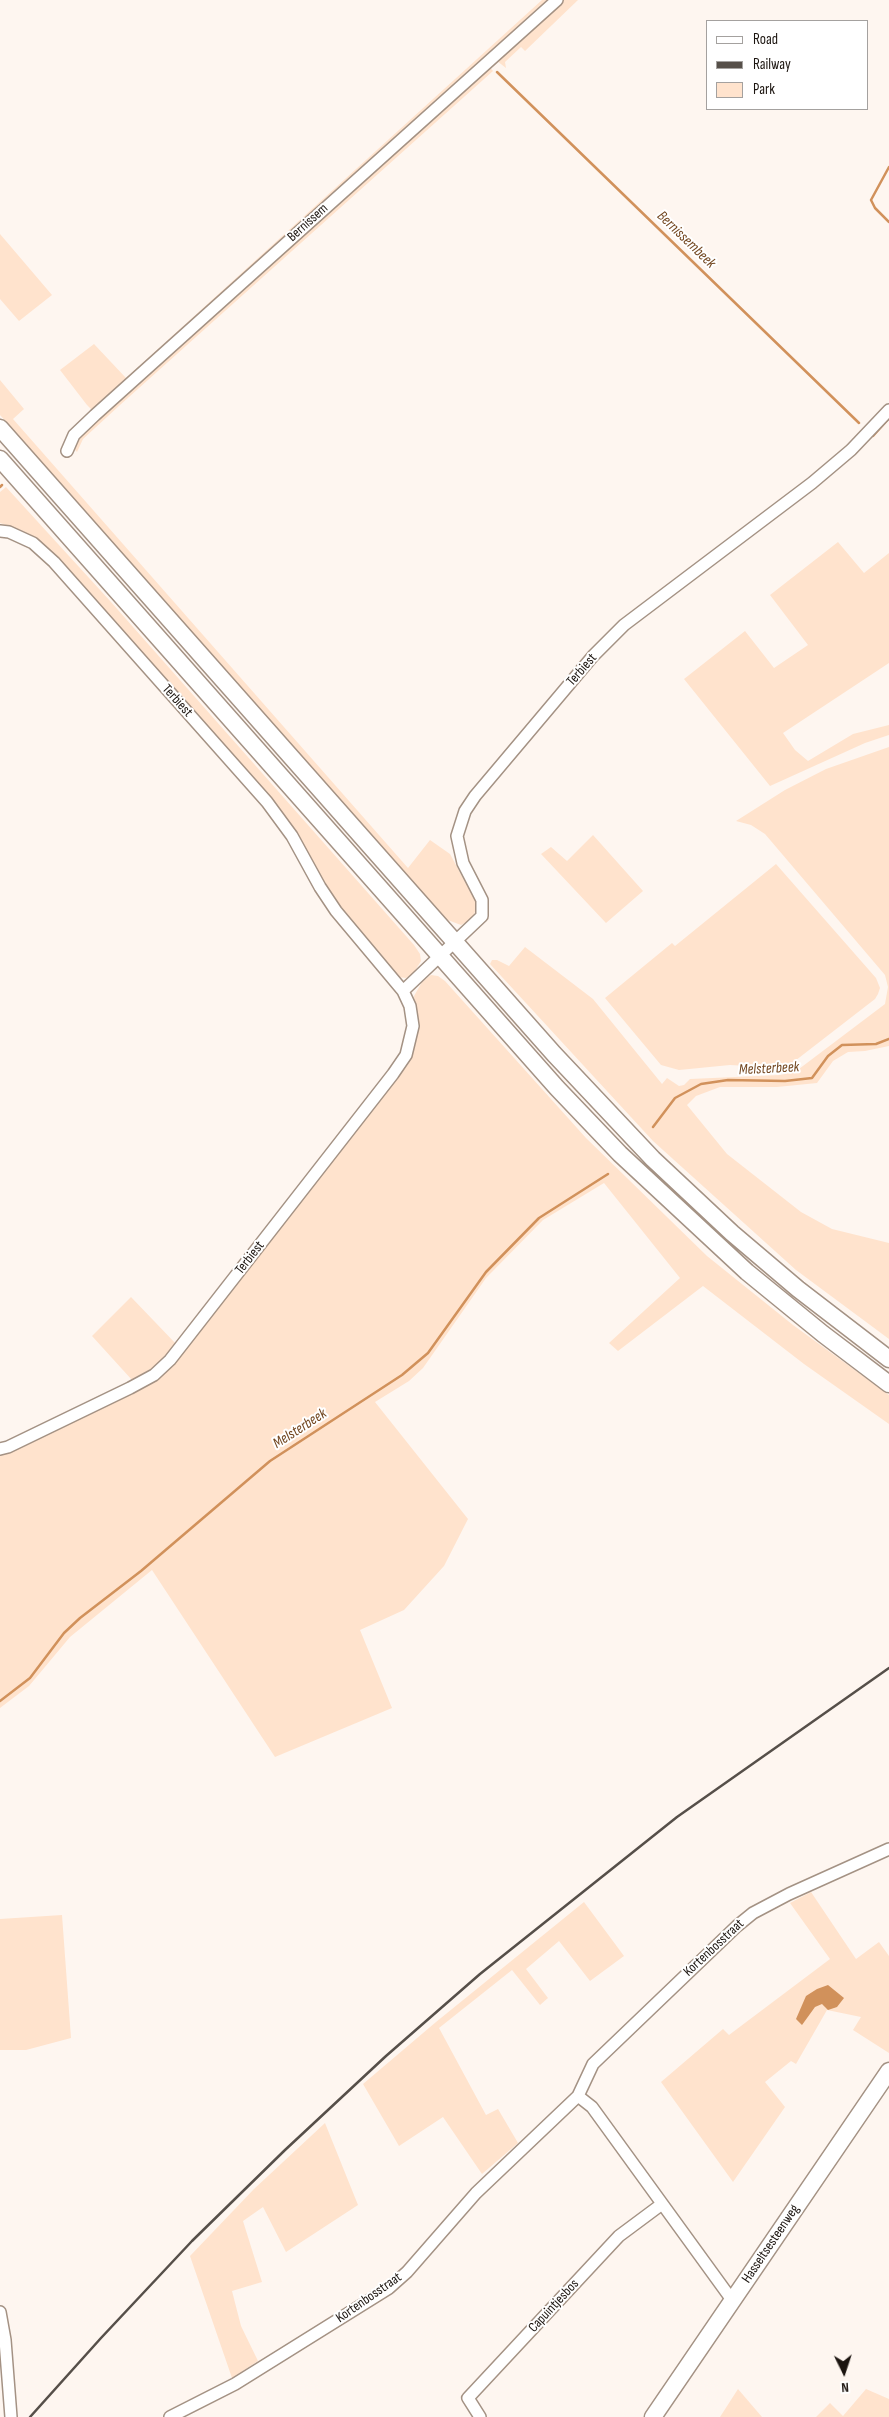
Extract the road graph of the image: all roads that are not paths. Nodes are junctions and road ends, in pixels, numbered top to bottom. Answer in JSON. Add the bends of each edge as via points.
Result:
{"nodes":[{"id":1,"x":557,"y":0,"type":"edge"},
{"id":2,"x":889,"y":410,"type":"edge"},
{"id":3,"x":0,"y":428,"type":"edge"},
{"id":4,"x":67,"y":451,"type":"dead end"},
{"id":5,"x":0,"y":459,"type":"edge"},
{"id":6,"x":0,"y":531,"type":"edge"},
{"id":7,"x":455,"y":942,"type":"junction"},
{"id":8,"x":439,"y":956,"type":"junction"},
{"id":9,"x":403,"y":991,"type":"junction"},
{"id":10,"x":889,"y":1359,"type":"edge"},
{"id":11,"x":889,"y":1384,"type":"edge"},
{"id":12,"x":0,"y":1449,"type":"edge"},
{"id":13,"x":889,"y":1849,"type":"edge"},
{"id":14,"x":889,"y":2072,"type":"edge"},
{"id":15,"x":578,"y":2096,"type":"junction"},
{"id":16,"x":662,"y":2204,"type":"junction"},
{"id":17,"x":732,"y":2300,"type":"junction"},
{"id":18,"x":0,"y":2312,"type":"edge"},
{"id":19,"x":11,"y":2417,"type":"edge"},
{"id":20,"x":170,"y":2417,"type":"edge"},
{"id":21,"x":480,"y":2417,"type":"edge"},
{"id":22,"x":653,"y":2417,"type":"edge"}],
"edges":[{"from":1,"to":4,"type":"street","name":"Bernissem","via":[[95,415],[74,435]]},
{"from":2,"to":7,"type":"street","name":"Terbiest","via":[[851,450],[812,483],[624,625],[593,656],[475,796],[465,811],[457,836],[463,863],[482,900],[482,916]]},
{"from":3,"to":7,"type":"main road"},
{"from":5,"to":8,"type":"main road"},
{"from":6,"to":9,"type":"street","name":"Terbiest","via":[[32,544],[54,562],[267,802],[292,836],[336,911]]},
{"from":7,"to":8,"type":"street","name":"Terbiest"},
{"from":7,"to":10,"type":"main road","via":[[653,1159],[798,1290]]},
{"from":8,"to":9,"type":"street","name":"Terbiest"},
{"from":8,"to":11,"type":"main road","via":[[556,1088],[624,1158],[747,1272]]},
{"from":9,"to":12,"type":"street","name":"Terbiest","via":[[410,1006],[413,1026],[406,1055],[170,1360],[154,1375],[130,1388]]},
{"from":13,"to":15,"type":"street","name":"Kortenbosstraat","via":[[753,1913],[593,2064]]},
{"from":14,"to":17,"type":"main road","name":"Hasseltsesteenweg"},
{"from":15,"to":16,"type":"street","via":[[592,2107]]},
{"from":15,"to":20,"type":"street","name":"Kortenbosstraat","via":[[476,2193],[389,2288],[242,2380]]},
{"from":16,"to":17,"type":"street"},
{"from":16,"to":21,"type":"street","name":"Capuintjesbos","via":[[619,2236],[468,2398]]},
{"from":17,"to":22,"type":"main road","name":"Hasseltsesteenweg"},
{"from":18,"to":19,"type":"street"}]}
